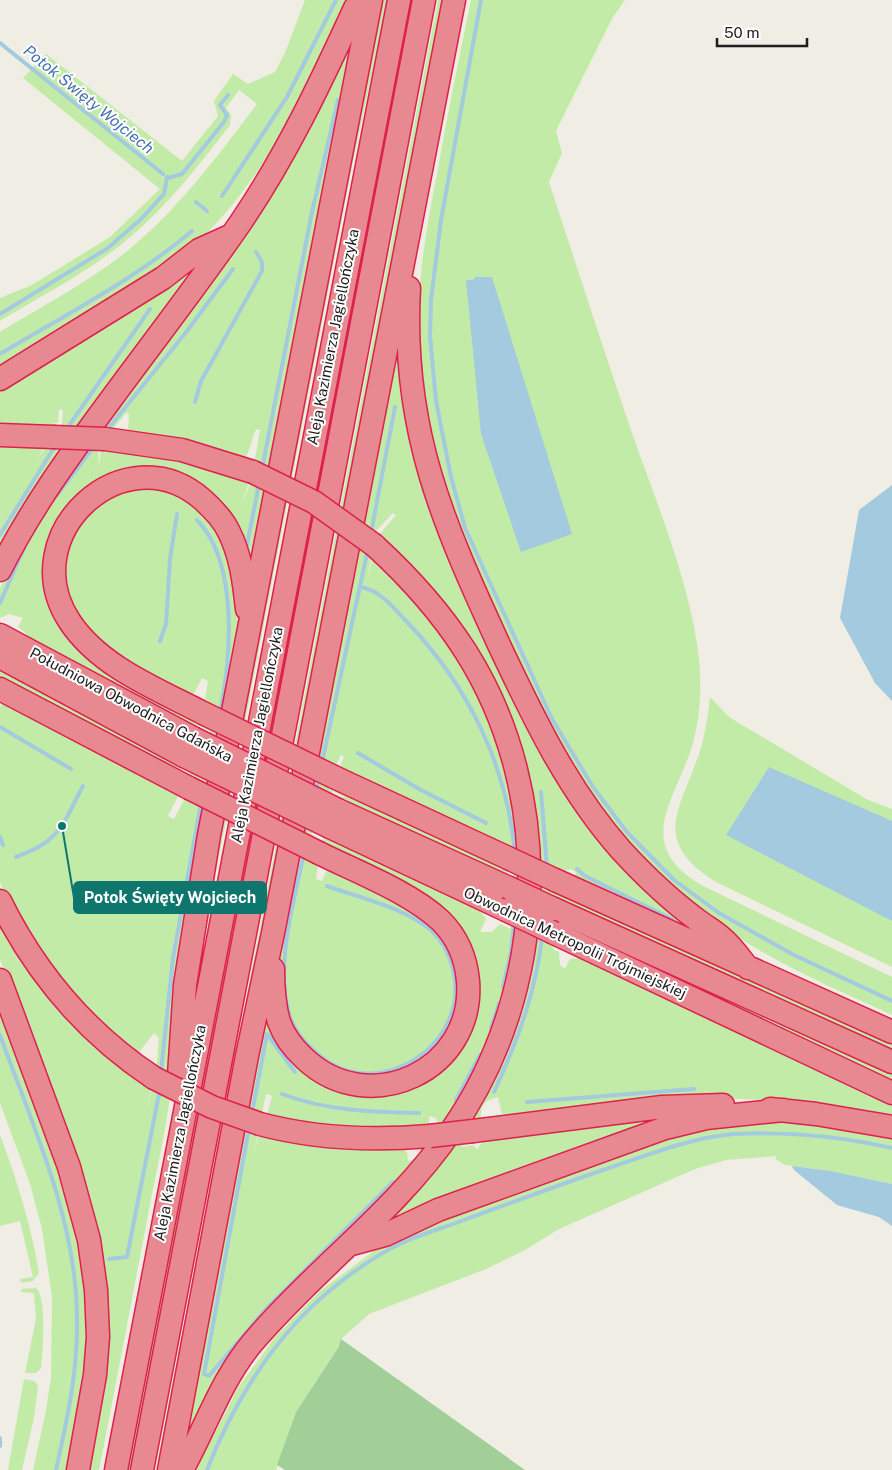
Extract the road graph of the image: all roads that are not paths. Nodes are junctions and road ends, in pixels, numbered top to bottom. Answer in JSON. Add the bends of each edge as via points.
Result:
{"nodes":[{"id":1,"x":362,"y":0,"type":"edge"},
{"id":2,"x":370,"y":0,"type":"edge"},
{"id":3,"x":399,"y":0,"type":"edge"},
{"id":4,"x":424,"y":0,"type":"edge"},
{"id":5,"x":454,"y":0,"type":"edge"},
{"id":6,"x":414,"y":205,"type":"junction"},
{"id":7,"x":231,"y":236,"type":"junction"},
{"id":8,"x":0,"y":379,"type":"edge"},
{"id":9,"x":0,"y":435,"type":"edge"},
{"id":10,"x":0,"y":570,"type":"edge"},
{"id":11,"x":248,"y":627,"type":"junction"},
{"id":12,"x":0,"y":635,"type":"edge"},
{"id":13,"x":0,"y":657,"type":"edge"},
{"id":14,"x":0,"y":689,"type":"edge"},
{"id":15,"x":188,"y":747,"type":"junction"},
{"id":16,"x":261,"y":783,"type":"joint"},
{"id":17,"x":334,"y":818,"type":"junction"},
{"id":18,"x":0,"y":900,"type":"edge"},
{"id":19,"x":273,"y":933,"type":"junction"},
{"id":20,"x":748,"y":968,"type":"junction"},
{"id":21,"x":0,"y":980,"type":"edge"},
{"id":22,"x":892,"y":1032,"type":"edge"},
{"id":23,"x":892,"y":1062,"type":"edge"},
{"id":24,"x":892,"y":1092,"type":"edge"},
{"id":25,"x":784,"y":1110,"type":"junction"},
{"id":26,"x":892,"y":1128,"type":"edge"},
{"id":27,"x":174,"y":1168,"type":"junction"},
{"id":28,"x":349,"y":1245,"type":"junction"},
{"id":29,"x":78,"y":1470,"type":"edge"},
{"id":30,"x":116,"y":1470,"type":"edge"},
{"id":31,"x":142,"y":1470,"type":"edge"},
{"id":32,"x":169,"y":1470,"type":"edge"},
{"id":33,"x":182,"y":1470,"type":"edge"}],
"edges":[{"from":1,"to":7,"type":"highway","via":[[355,8],[289,145]]},
{"from":2,"to":11,"type":"highway","via":[[258,589]]},
{"from":3,"to":27,"type":"highway","name":"Aleja Kazimierza Jagiellończyka"},
{"from":4,"to":31,"type":"highway","name":"Aleja Kazimierza Jagiellończyka"},
{"from":5,"to":6,"type":"highway"},
{"from":6,"to":19,"type":"highway"},
{"from":6,"to":20,"type":"highway","via":[[408,330],[412,391],[429,475],[457,551],[538,726],[584,803],[634,864],[678,904],[723,938]]},
{"from":7,"to":8,"type":"highway","via":[[199,250],[163,278]]},
{"from":7,"to":10,"type":"highway","via":[[58,471],[18,533]]},
{"from":9,"to":28,"type":"highway","bridge":true,"via":[[105,439],[182,450],[253,472],[314,502],[374,544],[408,577],[467,653],[486,690],[514,763],[529,849],[530,898],[516,993],[481,1082],[438,1150]]},
{"from":11,"to":20,"type":"highway","bridge":true,"via":[[241,565],[229,530],[213,509],[188,489],[146,478],[122,481],[96,492],[83,503],[64,529],[55,556],[54,579],[59,601],[70,623],[91,646],[122,669],[334,777]]},
{"from":11,"to":27,"type":"highway","via":[[185,985]]},
{"from":12,"to":15,"type":"highway","name":"Południowa Obwodnica Gdańska"},
{"from":13,"to":15,"type":"highway","name":"Południowa Obwodnica Gdańska"},
{"from":14,"to":19,"type":"highway","bridge":true,"via":[[426,908],[452,934],[466,965],[469,994],[464,1020],[454,1041],[436,1062],[415,1076],[386,1086],[343,1082],[314,1068],[295,1050],[280,1023],[273,992]]},
{"from":15,"to":16,"type":"highway","name":"Południowa Obwodnica Gdańska","bridge":true},
{"from":16,"to":17,"type":"highway","name":"Obwodnica Metropolii Trójmiejskiej","bridge":true},
{"from":17,"to":23,"type":"highway","name":"Obwodnica Metropolii Trójmiejskiej","bridge":true,"via":[[507,887]]},
{"from":17,"to":24,"type":"highway","name":"Obwodnica Metropolii Trójmiejskiej","bridge":true,"via":[[506,910]]},
{"from":18,"to":25,"type":"highway","bridge":true,"via":[[24,947],[61,997],[107,1043],[154,1078],[212,1107],[260,1124],[292,1132],[351,1139],[430,1136],[662,1107],[707,1104]]},
{"from":19,"to":32,"type":"highway","via":[[257,1002]]},
{"from":20,"to":22,"type":"highway"},
{"from":21,"to":29,"type":"highway","via":[[69,1167],[89,1240],[98,1337],[95,1374]]},
{"from":25,"to":26,"type":"highway"},
{"from":25,"to":28,"type":"highway","via":[[706,1118],[665,1128],[438,1210],[385,1235]]},
{"from":27,"to":30,"type":"highway","name":"Aleja Kazimierza Jagiellończyka"},
{"from":28,"to":33,"type":"highway","via":[[252,1344],[230,1375]]}]}
